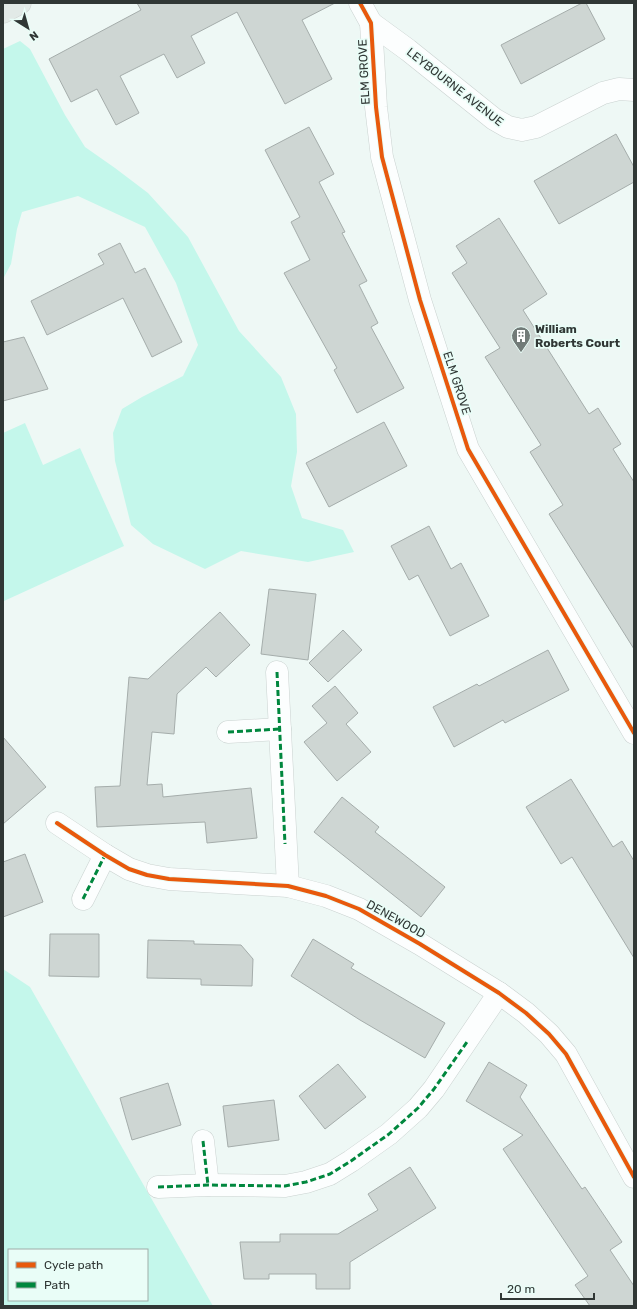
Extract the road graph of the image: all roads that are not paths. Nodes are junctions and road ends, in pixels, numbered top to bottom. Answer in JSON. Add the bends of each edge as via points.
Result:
{"nodes":[{"id":1,"x":20,"y":3,"type":"edge"},
{"id":2,"x":360,"y":3,"type":"edge"},
{"id":3,"x":3,"y":12,"type":"edge"},
{"id":4,"x":371,"y":23,"type":"junction"},
{"id":5,"x":634,"y":90,"type":"edge"},
{"id":6,"x":277,"y":672,"type":"dead end"},
{"id":7,"x":280,"y":729,"type":"junction"},
{"id":8,"x":228,"y":732,"type":"dead end"},
{"id":9,"x":634,"y":733,"type":"edge"},
{"id":10,"x":57,"y":823,"type":"dead end"},
{"id":11,"x":105,"y":855,"type":"junction"},
{"id":12,"x":288,"y":886,"type":"junction"},
{"id":13,"x":83,"y":899,"type":"dead end"},
{"id":14,"x":499,"y":993,"type":"junction"},
{"id":15,"x":203,"y":1141,"type":"dead end"},
{"id":16,"x":634,"y":1177,"type":"edge"},
{"id":17,"x":208,"y":1185,"type":"junction"},
{"id":18,"x":158,"y":1187,"type":"dead end"}],
"edges":[{"from":1,"to":3,"type":"main road"},
{"from":2,"to":4,"type":"street","name":"ELM GROVE"},
{"from":4,"to":5,"type":"street","name":"LEYBOURNE AVENUE","via":[[494,119],[508,127],[522,130],[536,126],[604,93],[620,89]]},
{"from":4,"to":9,"type":"street","name":"ELM GROVE","via":[[382,157],[420,300],[468,450]]},
{"from":6,"to":7,"type":"street"},
{"from":7,"to":8,"type":"street"},
{"from":7,"to":12,"type":"street"},
{"from":10,"to":11,"type":"street","name":"DENEWOOD"},
{"from":11,"to":12,"type":"street","name":"DENEWOOD","via":[[129,869],[154,877]]},
{"from":11,"to":13,"type":"street"},
{"from":12,"to":14,"type":"street","name":"DENEWOOD","via":[[326,896],[359,909]]},
{"from":14,"to":16,"type":"street","name":"DENEWOOD","via":[[526,1013],[566,1054]]},
{"from":14,"to":17,"type":"street","via":[[426,1099],[389,1134],[352,1161],[330,1174],[285,1186]]},
{"from":15,"to":17,"type":"street"},
{"from":17,"to":18,"type":"street"}]}
